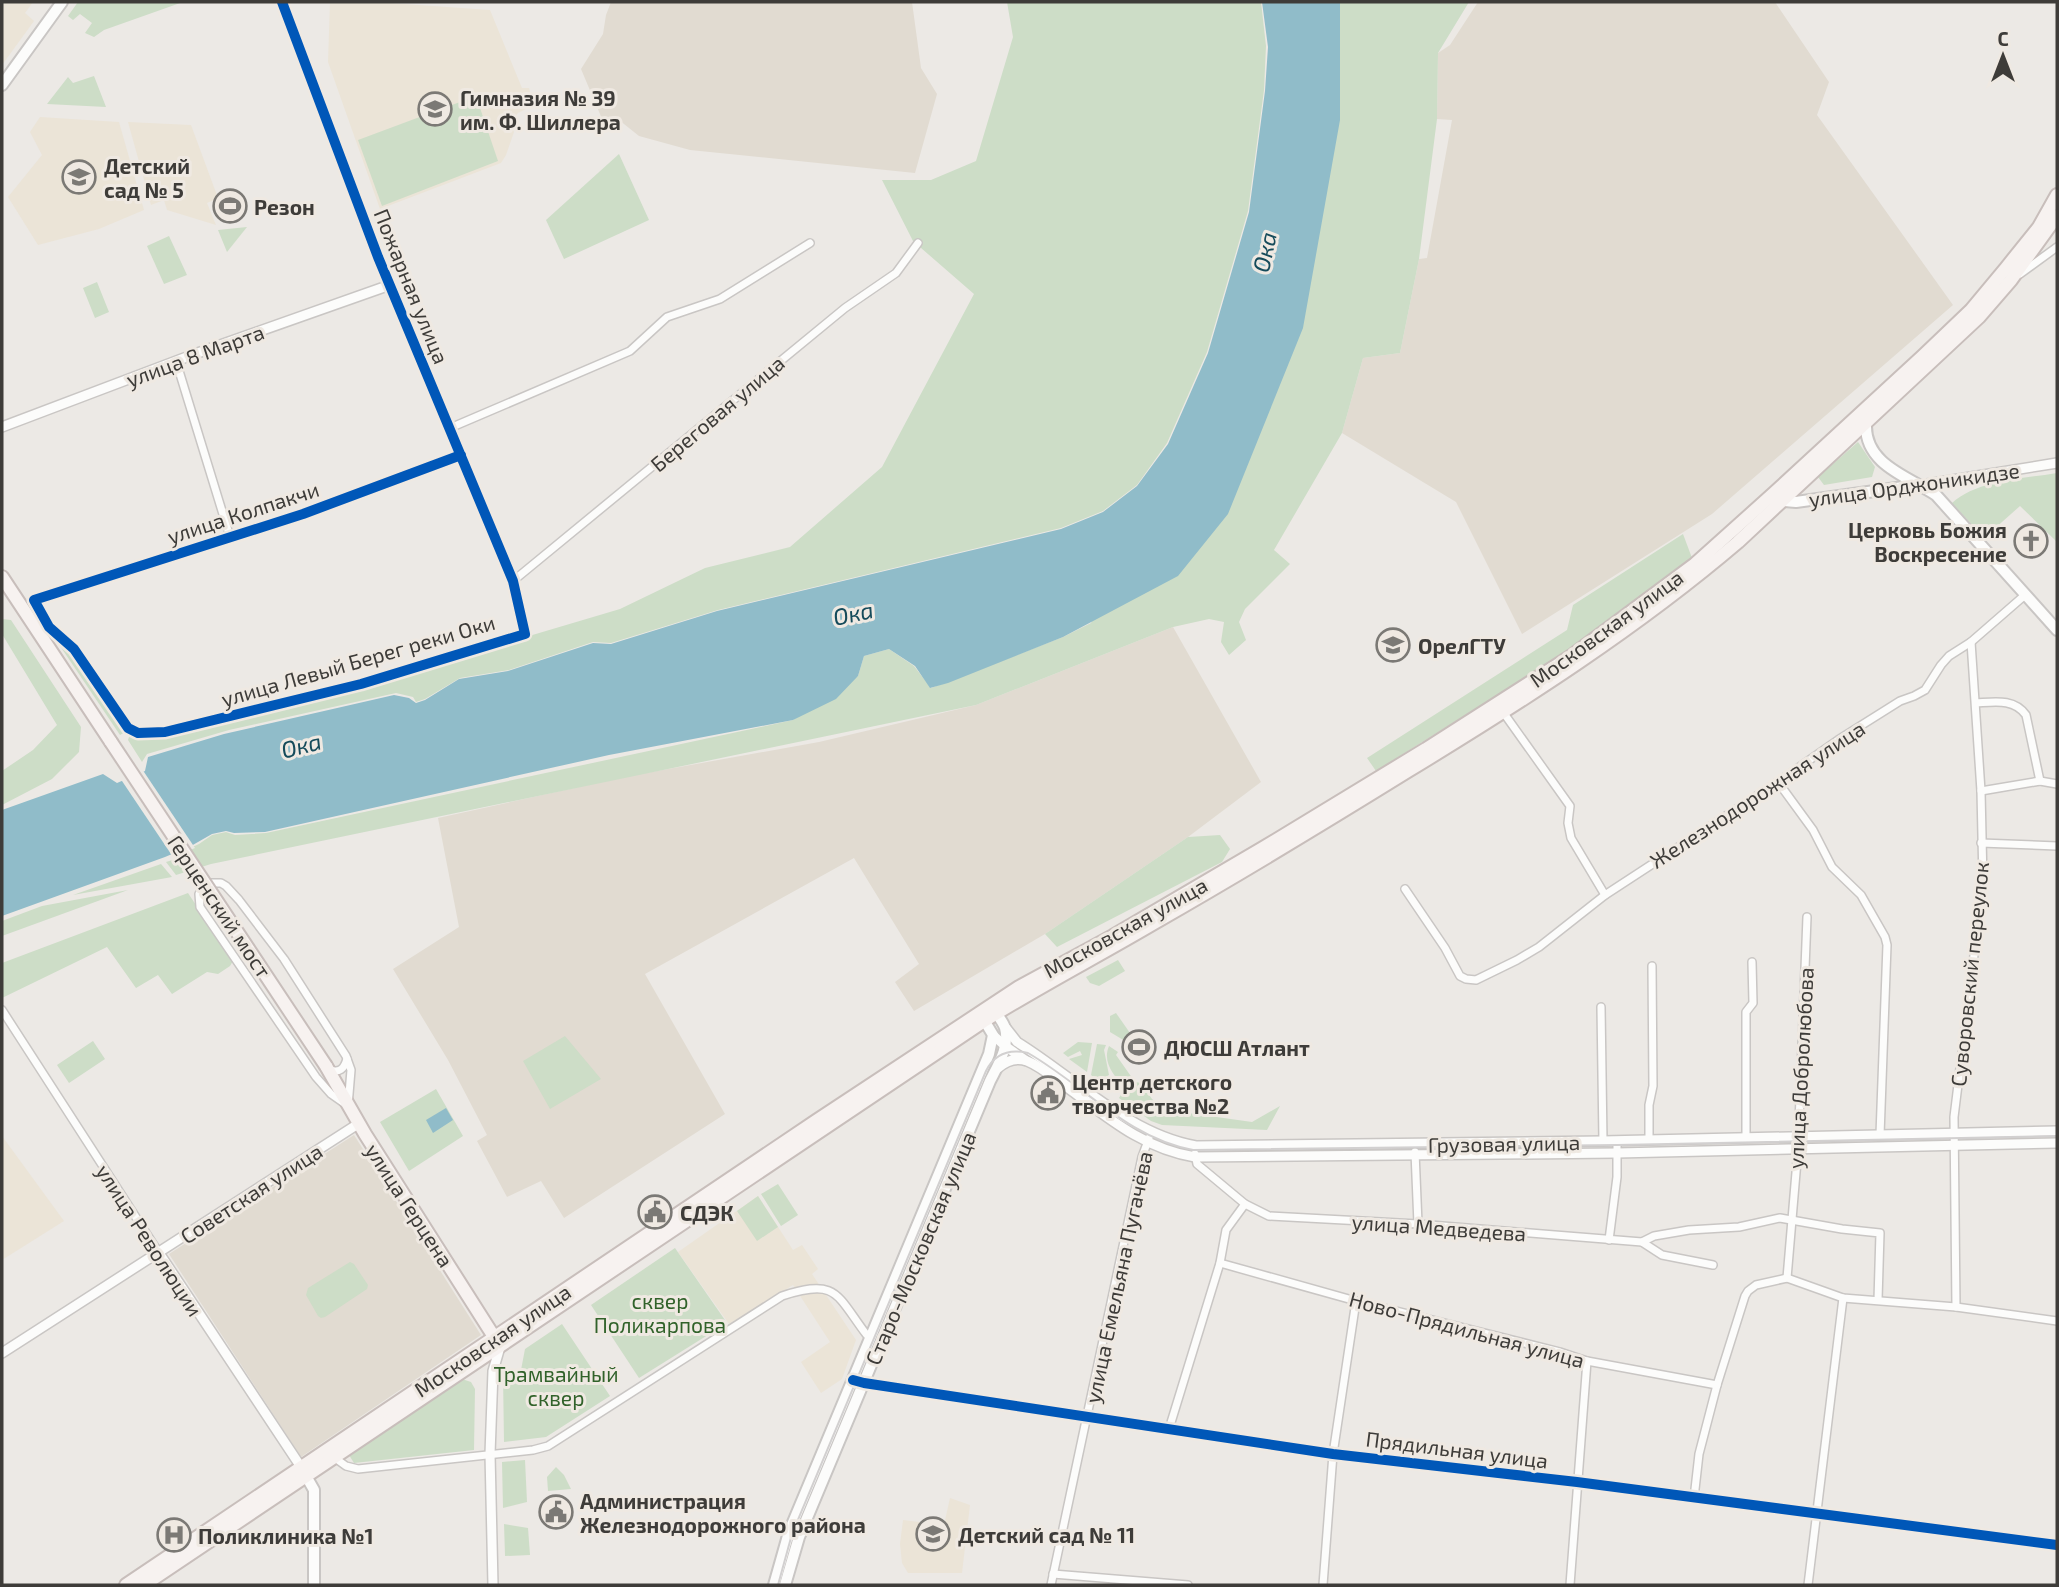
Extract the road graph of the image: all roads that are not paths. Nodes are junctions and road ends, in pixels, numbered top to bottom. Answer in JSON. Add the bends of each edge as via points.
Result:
{"nodes":[{"id":1,"x":62,"y":2,"type":"edge"},
{"id":2,"x":282,"y":2,"type":"edge"},
{"id":3,"x":2,"y":85,"type":"edge"},
{"id":4,"x":2057,"y":194,"type":"edge"},
{"id":5,"x":2057,"y":216,"type":"edge"},
{"id":6,"x":810,"y":243,"type":"dead end"},
{"id":7,"x":918,"y":243,"type":"dead end"},
{"id":8,"x":2057,"y":247,"type":"edge"},
{"id":9,"x":2011,"y":280,"type":"junction"},
{"id":10,"x":390,"y":285,"type":"junction"},
{"id":11,"x":176,"y":361,"type":"junction"},
{"id":12,"x":1866,"y":425,"type":"junction"},
{"id":13,"x":2,"y":427,"type":"edge"},
{"id":14,"x":450,"y":428,"type":"junction"},
{"id":15,"x":461,"y":455,"type":"junction"},
{"id":16,"x":2057,"y":463,"type":"edge"},
{"id":17,"x":1920,"y":485,"type":"junction"},
{"id":18,"x":1779,"y":498,"type":"junction"},
{"id":19,"x":230,"y":537,"type":"junction"},
{"id":20,"x":2,"y":576,"type":"edge"},
{"id":21,"x":513,"y":581,"type":"junction"},
{"id":22,"x":2025,"y":594,"type":"junction"},
{"id":23,"x":2057,"y":630,"type":"edge"},
{"id":24,"x":1971,"y":642,"type":"junction"},
{"id":25,"x":1976,"y":703,"type":"junction"},
{"id":26,"x":1503,"y":712,"type":"junction"},
{"id":27,"x":149,"y":732,"type":"joint"},
{"id":28,"x":1429,"y":753,"type":"junction"},
{"id":29,"x":2040,"y":781,"type":"junction"},
{"id":30,"x":1777,"y":782,"type":"junction"},
{"id":31,"x":2057,"y":784,"type":"edge"},
{"id":32,"x":1981,"y":791,"type":"junction"},
{"id":33,"x":1981,"y":843,"type":"junction"},
{"id":34,"x":2057,"y":846,"type":"edge"},
{"id":35,"x":1405,"y":889,"type":"dead end"},
{"id":36,"x":1605,"y":895,"type":"junction"},
{"id":37,"x":1807,"y":917,"type":"dead end"},
{"id":38,"x":1752,"y":962,"type":"dead end"},
{"id":39,"x":1652,"y":966,"type":"dead end"},
{"id":40,"x":1601,"y":1007,"type":"dead end"},
{"id":41,"x":994,"y":1009,"type":"junction"},
{"id":42,"x":2,"y":1010,"type":"edge"},
{"id":43,"x":982,"y":1017,"type":"junction"},
{"id":44,"x":1005,"y":1027,"type":"junction"},
{"id":45,"x":993,"y":1035,"type":"junction"},
{"id":46,"x":1023,"y":1045,"type":"junction"},
{"id":47,"x":1005,"y":1046,"type":"junction"},
{"id":48,"x":347,"y":1058,"type":"junction"},
{"id":49,"x":986,"y":1060,"type":"junction"},
{"id":50,"x":1025,"y":1060,"type":"junction"},
{"id":51,"x":328,"y":1068,"type":"junction"},
{"id":52,"x":994,"y":1072,"type":"junction"},
{"id":53,"x":348,"y":1106,"type":"junction"},
{"id":54,"x":358,"y":1124,"type":"junction"},
{"id":55,"x":2057,"y":1131,"type":"edge"},
{"id":56,"x":1151,"y":1132,"type":"junction"},
{"id":57,"x":1954,"y":1133,"type":"junction"},
{"id":58,"x":1880,"y":1135,"type":"junction"},
{"id":59,"x":1798,"y":1137,"type":"junction"},
{"id":60,"x":1746,"y":1138,"type":"junction"},
{"id":61,"x":1650,"y":1140,"type":"junction"},
{"id":62,"x":1603,"y":1141,"type":"junction"},
{"id":63,"x":1617,"y":1141,"type":"junction"},
{"id":64,"x":1147,"y":1143,"type":"junction"},
{"id":65,"x":2057,"y":1143,"type":"edge"},
{"id":66,"x":1415,"y":1144,"type":"junction"},
{"id":67,"x":1196,"y":1146,"type":"junction"},
{"id":68,"x":1953,"y":1146,"type":"junction"},
{"id":69,"x":1798,"y":1149,"type":"junction"},
{"id":70,"x":1617,"y":1153,"type":"junction"},
{"id":71,"x":1415,"y":1155,"type":"junction"},
{"id":72,"x":1195,"y":1157,"type":"junction"},
{"id":73,"x":1245,"y":1204,"type":"junction"},
{"id":74,"x":1791,"y":1219,"type":"junction"},
{"id":75,"x":1418,"y":1224,"type":"junction"},
{"id":76,"x":1609,"y":1240,"type":"junction"},
{"id":77,"x":1642,"y":1242,"type":"junction"},
{"id":78,"x":159,"y":1253,"type":"junction"},
{"id":79,"x":1220,"y":1263,"type":"junction"},
{"id":80,"x":1713,"y":1265,"type":"dead end"},
{"id":81,"x":1787,"y":1278,"type":"junction"},
{"id":82,"x":1843,"y":1298,"type":"junction"},
{"id":83,"x":1878,"y":1300,"type":"junction"},
{"id":84,"x":1356,"y":1301,"type":"junction"},
{"id":85,"x":1955,"y":1307,"type":"junction"},
{"id":86,"x":2057,"y":1321,"type":"edge"},
{"id":87,"x":870,"y":1338,"type":"junction"},
{"id":88,"x":498,"y":1342,"type":"junction"},
{"id":89,"x":2,"y":1353,"type":"edge"},
{"id":90,"x":1587,"y":1361,"type":"junction"},
{"id":91,"x":859,"y":1381,"type":"junction"},
{"id":92,"x":1717,"y":1385,"type":"junction"},
{"id":93,"x":1087,"y":1417,"type":"junction"},
{"id":94,"x":1169,"y":1429,"type":"junction"},
{"id":95,"x":491,"y":1454,"type":"junction"},
{"id":96,"x":1333,"y":1454,"type":"junction"},
{"id":97,"x":335,"y":1458,"type":"junction"},
{"id":98,"x":304,"y":1472,"type":"junction"},
{"id":99,"x":1577,"y":1482,"type":"junction"},
{"id":100,"x":1694,"y":1498,"type":"junction"},
{"id":101,"x":1817,"y":1514,"type":"junction"},
{"id":102,"x":2057,"y":1545,"type":"edge"},
{"id":103,"x":1053,"y":1574,"type":"junction"},
{"id":104,"x":126,"y":1585,"type":"edge"},
{"id":105,"x":144,"y":1585,"type":"edge"},
{"id":106,"x":314,"y":1585,"type":"edge"},
{"id":107,"x":493,"y":1585,"type":"edge"},
{"id":108,"x":774,"y":1585,"type":"edge"},
{"id":109,"x":785,"y":1585,"type":"edge"},
{"id":110,"x":1051,"y":1585,"type":"edge"},
{"id":111,"x":1188,"y":1585,"type":"edge"},
{"id":112,"x":1323,"y":1585,"type":"edge"},
{"id":113,"x":1570,"y":1585,"type":"edge"},
{"id":114,"x":1808,"y":1585,"type":"edge"}],
"edges":[{"from":1,"to":3,"type":"main road"},
{"from":2,"to":10,"type":"street","name":"Пожарная улица"},
{"from":4,"to":18,"type":"main road","name":"Московская улица","via":[[2039,227],[1971,310]]},
{"from":5,"to":9,"type":"main road","name":"Московская улица"},
{"from":6,"to":14,"type":"street","via":[[720,299],[667,317],[631,351]]},
{"from":7,"to":21,"type":"street","name":"Береговая улица","via":[[896,273],[845,308]]},
{"from":8,"to":9,"type":"street"},
{"from":9,"to":12,"type":"main road","name":"Московская улица","via":[[1979,317]]},
{"from":10,"to":11,"type":"street","name":"улица 8 Марта"},
{"from":10,"to":14,"type":"street","name":"Пожарная улица"},
{"from":11,"to":13,"type":"street","name":"улица 8 Марта"},
{"from":11,"to":19,"type":"street"},
{"from":12,"to":17,"type":"main road","via":[[1869,443],[1884,464]]},
{"from":12,"to":18,"type":"main road","name":"Московская улица"},
{"from":14,"to":15,"type":"street","name":"Пожарная улица"},
{"from":15,"to":19,"type":"street","name":"улица Колпакчи"},
{"from":15,"to":21,"type":"street","name":"Пожарная улица"},
{"from":16,"to":17,"type":"street","name":"улица Орджоникидзе"},
{"from":17,"to":18,"type":"main road","name":"улица Орджоникидзе","via":[[1796,502]]},
{"from":17,"to":22,"type":"main road","via":[[1936,495]]},
{"from":18,"to":26,"type":"main road","name":"Московская улица","via":[[1703,572]]},
{"from":18,"to":28,"type":"main road","name":"Московская улица","via":[[1623,619]]},
{"from":19,"to":27,"type":"street","name":"улица Колпакчи","via":[[34,600],[49,627],[74,649],[128,728]]},
{"from":20,"to":51,"type":"main road","name":"Герценский мост","bridge":true},
{"from":21,"to":27,"type":"street","name":"улица Левый Берег реки Оки","via":[[525,634],[361,684],[165,732]]},
{"from":22,"to":23,"type":"main road"},
{"from":22,"to":24,"type":"street","name":"Железнодорожная улица"},
{"from":24,"to":25,"type":"street","name":"Суворовский переулок"},
{"from":24,"to":30,"type":"street","name":"Железнодорожная улица","via":[[1949,656],[1925,690],[1900,701]]},
{"from":25,"to":29,"type":"street","via":[[2004,702],[2022,709]]},
{"from":25,"to":32,"type":"street","name":"Суворовский переулок"},
{"from":26,"to":28,"type":"main road","name":"Московская улица"},
{"from":26,"to":36,"type":"street","via":[[1570,806],[1571,838]]},
{"from":28,"to":41,"type":"main road","name":"Московская улица","via":[[1019,987]]},
{"from":29,"to":31,"type":"street"},
{"from":29,"to":32,"type":"street"},
{"from":30,"to":36,"type":"street","name":"Железнодорожная улица"},
{"from":30,"to":58,"type":"street","via":[[1813,830],[1832,867],[1861,895],[1887,945]]},
{"from":32,"to":33,"type":"street","name":"Суворовский переулок"},
{"from":33,"to":34,"type":"street"},
{"from":33,"to":57,"type":"street","name":"Суворовский переулок","via":[[1983,883]]},
{"from":35,"to":36,"type":"street","name":"Железнодорожная улица","via":[[1460,976],[1476,980],[1539,947]]},
{"from":37,"to":59,"type":"street","name":"улица Добролюбова"},
{"from":38,"to":60,"type":"street","via":[[1753,1003],[1746,1012]]},
{"from":39,"to":61,"type":"street"},
{"from":40,"to":62,"type":"street"},
{"from":41,"to":43,"type":"main road","name":"Московская улица"},
{"from":41,"to":44,"type":"main road","name":"Грузовая улица"},
{"from":42,"to":78,"type":"street","name":"улица Революции"},
{"from":43,"to":45,"type":"main road"},
{"from":43,"to":88,"type":"main road","name":"Московская улица"},
{"from":44,"to":46,"type":"street","name":"Грузовая улица"},
{"from":44,"to":47,"type":"main road","name":"Старо-Московская улица"},
{"from":45,"to":47,"type":"street","name":"Грузовая улица"},
{"from":45,"to":49,"type":"main road"},
{"from":46,"to":47,"type":"street"},
{"from":46,"to":56,"type":"street","name":"Грузовая улица"},
{"from":47,"to":49,"type":"street"},
{"from":47,"to":50,"type":"street","name":"Грузовая улица"},
{"from":47,"to":52,"type":"main road","name":"Старо-Московская улица"},
{"from":48,"to":51,"type":"street","via":[[339,1072]]},
{"from":48,"to":53,"type":"street","via":[[351,1070]]},
{"from":48,"to":53,"type":"street","via":[[284,960],[231,890],[221,883],[206,885],[199,894],[201,907],[316,1077]]},
{"from":49,"to":87,"type":"main road"},
{"from":50,"to":52,"type":"street","via":[[1009,1060]]},
{"from":50,"to":64,"type":"street","name":"Грузовая улица"},
{"from":51,"to":53,"type":"main road","name":"улица Герцена"},
{"from":52,"to":91,"type":"main road","name":"Старо-Московская улица"},
{"from":53,"to":54,"type":"main road","name":"улица Герцена"},
{"from":54,"to":78,"type":"street","name":"Советская улица"},
{"from":54,"to":88,"type":"main road","name":"улица Герцена"},
{"from":55,"to":57,"type":"street","name":"Грузовая улица"},
{"from":56,"to":64,"type":"street","name":"улица Емельяна Пугачёва"},
{"from":56,"to":67,"type":"street","name":"Грузовая улица"},
{"from":57,"to":58,"type":"street","name":"Грузовая улица"},
{"from":57,"to":68,"type":"street","name":"Суворовский переулок"},
{"from":58,"to":59,"type":"street","name":"Грузовая улица"},
{"from":59,"to":60,"type":"street","name":"Грузовая улица"},
{"from":59,"to":69,"type":"street","name":"улица Добролюбова"},
{"from":60,"to":61,"type":"street","name":"Грузовая улица"},
{"from":61,"to":63,"type":"street","name":"Грузовая улица"},
{"from":62,"to":63,"type":"street","name":"Грузовая улица"},
{"from":62,"to":66,"type":"street","name":"Грузовая улица"},
{"from":63,"to":70,"type":"street"},
{"from":64,"to":72,"type":"street","name":"Грузовая улица"},
{"from":64,"to":93,"type":"street","name":"улица Емельяна Пугачёва"},
{"from":65,"to":68,"type":"street","name":"Грузовая улица"},
{"from":66,"to":67,"type":"street","name":"Грузовая улица"},
{"from":66,"to":71,"type":"street"},
{"from":67,"to":72,"type":"street"},
{"from":68,"to":69,"type":"street","name":"Грузовая улица"},
{"from":68,"to":85,"type":"street","name":"Суворовский переулок"},
{"from":69,"to":70,"type":"street","name":"Грузовая улица"},
{"from":69,"to":74,"type":"street","name":"улица Добролюбова"},
{"from":70,"to":71,"type":"street","name":"Грузовая улица"},
{"from":70,"to":76,"type":"street"},
{"from":71,"to":72,"type":"street","name":"Грузовая улица"},
{"from":71,"to":75,"type":"street"},
{"from":72,"to":73,"type":"street","name":"улица Медведева","via":[[1197,1164]]},
{"from":73,"to":75,"type":"street","name":"улица Медведева","via":[[1275,1217]]},
{"from":73,"to":79,"type":"street","via":[[1226,1230]]},
{"from":74,"to":77,"type":"street","via":[[1689,1230]]},
{"from":74,"to":81,"type":"street","name":"улица Добролюбова"},
{"from":74,"to":83,"type":"street","via":[[1880,1233]]},
{"from":75,"to":76,"type":"street","name":"улица Медведева"},
{"from":76,"to":77,"type":"street","name":"улица Медведева"},
{"from":77,"to":80,"type":"street","name":"улица Медведева","via":[[1662,1255]]},
{"from":78,"to":89,"type":"street","name":"Советская улица"},
{"from":78,"to":98,"type":"street","name":"улица Революции"},
{"from":79,"to":84,"type":"street","name":"Ново-Прядильная улица"},
{"from":79,"to":94,"type":"street"},
{"from":81,"to":82,"type":"street"},
{"from":81,"to":92,"type":"street","via":[[1748,1291]]},
{"from":82,"to":83,"type":"street"},
{"from":82,"to":101,"type":"street"},
{"from":83,"to":85,"type":"street"},
{"from":84,"to":90,"type":"street","name":"Ново-Прядильная улица"},
{"from":84,"to":96,"type":"street"},
{"from":85,"to":86,"type":"street"},
{"from":87,"to":91,"type":"main road"},
{"from":87,"to":95,"type":"street","via":[[835,1293],[819,1288],[799,1290],[782,1296],[548,1446]]},
{"from":88,"to":95,"type":"street"},
{"from":88,"to":97,"type":"main road","name":"Московская улица"},
{"from":88,"to":98,"type":"main road","name":"Московская улица"},
{"from":90,"to":92,"type":"street","name":"Ново-Прядильная улица"},
{"from":90,"to":99,"type":"street"},
{"from":91,"to":93,"type":"street","name":"Прядильная улица"},
{"from":91,"to":108,"type":"main road","via":[[789,1532]]},
{"from":91,"to":109,"type":"main road","name":"Старо-Московская улица"},
{"from":92,"to":100,"type":"street","via":[[1699,1454]]},
{"from":93,"to":94,"type":"street","name":"Прядильная улица"},
{"from":93,"to":103,"type":"street","name":"улица Емельяна Пугачёва"},
{"from":94,"to":96,"type":"street","name":"Прядильная улица"},
{"from":95,"to":97,"type":"street","via":[[352,1468]]},
{"from":95,"to":107,"type":"street"},
{"from":96,"to":99,"type":"street","name":"Прядильная улица"},
{"from":96,"to":112,"type":"street"},
{"from":97,"to":98,"type":"main road","name":"Московская улица"},
{"from":98,"to":104,"type":"main road","name":"Московская улица"},
{"from":98,"to":105,"type":"main road","name":"Московская улица"},
{"from":98,"to":106,"type":"main road","via":[[314,1490]]},
{"from":99,"to":100,"type":"street","name":"Прядильная улица"},
{"from":99,"to":113,"type":"street"},
{"from":100,"to":101,"type":"street","name":"Прядильная улица"},
{"from":101,"to":102,"type":"street","name":"Прядильная улица"},
{"from":101,"to":114,"type":"street"},
{"from":103,"to":110,"type":"street","name":"улица Емельяна Пугачёва"},
{"from":103,"to":111,"type":"street"}]}
